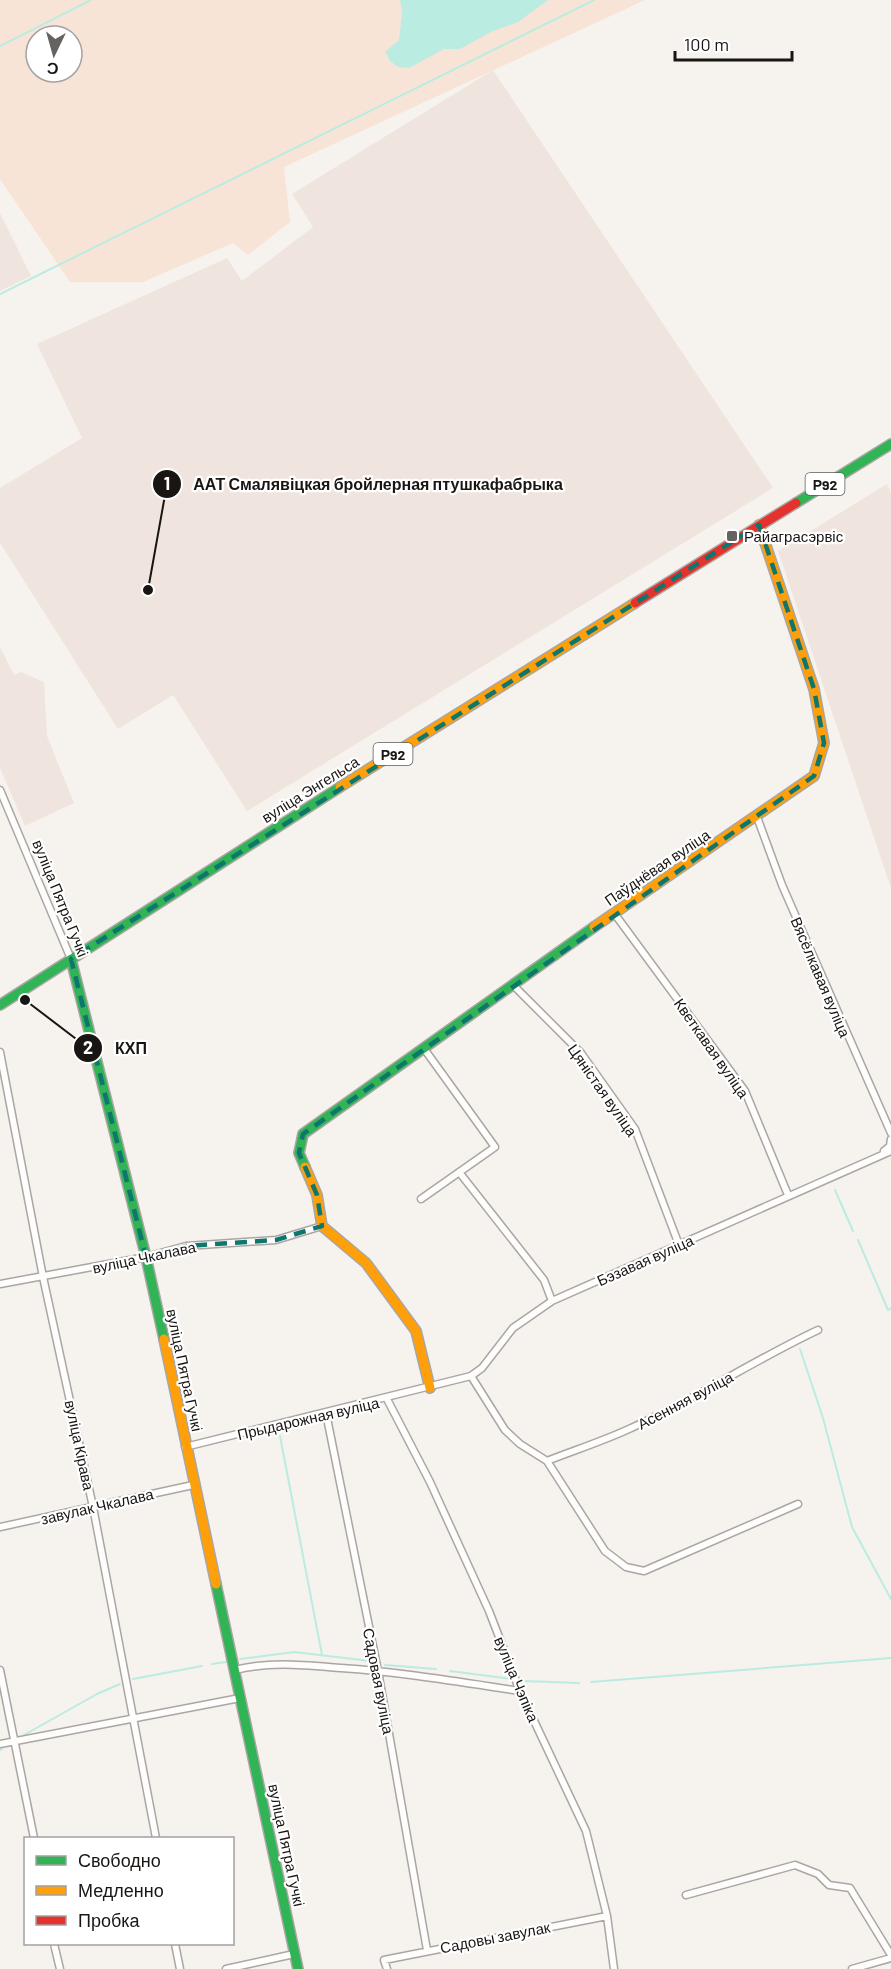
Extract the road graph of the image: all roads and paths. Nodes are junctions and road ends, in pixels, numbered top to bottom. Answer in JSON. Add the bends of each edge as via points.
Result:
{"nodes":[{"id":1,"x":891,"y":444,"type":"edge"},
{"id":2,"x":759,"y":525,"type":"junction"},
{"id":3,"x":0,"y":789,"type":"edge"},
{"id":4,"x":757,"y":817,"type":"junction"},
{"id":5,"x":614,"y":914,"type":"junction"},
{"id":6,"x":71,"y":959,"type":"junction"},
{"id":7,"x":514,"y":986,"type":"junction"},
{"id":8,"x":0,"y":1005,"type":"edge"},
{"id":9,"x":425,"y":1050,"type":"junction"},
{"id":10,"x":0,"y":1052,"type":"edge"},
{"id":11,"x":891,"y":1133,"type":"edge"},
{"id":12,"x":891,"y":1139,"type":"edge"},
{"id":13,"x":891,"y":1151,"type":"edge"},
{"id":14,"x":879,"y":1156,"type":"junction"},
{"id":15,"x":459,"y":1172,"type":"junction"},
{"id":16,"x":788,"y":1195,"type":"junction"},
{"id":17,"x":420,"y":1198,"type":"dead end"},
{"id":18,"x":322,"y":1226,"type":"junction"},
{"id":19,"x":679,"y":1245,"type":"junction"},
{"id":20,"x":146,"y":1257,"type":"junction"},
{"id":21,"x":44,"y":1277,"type":"junction"},
{"id":22,"x":0,"y":1284,"type":"edge"},
{"id":23,"x":552,"y":1301,"type":"junction"},
{"id":24,"x":818,"y":1330,"type":"dead end"},
{"id":25,"x":471,"y":1376,"type":"junction"},
{"id":26,"x":430,"y":1388,"type":"junction"},
{"id":27,"x":387,"y":1399,"type":"junction"},
{"id":28,"x":326,"y":1413,"type":"junction"},
{"id":29,"x":185,"y":1447,"type":"junction"},
{"id":30,"x":547,"y":1461,"type":"junction"},
{"id":31,"x":193,"y":1485,"type":"junction"},
{"id":32,"x":798,"y":1504,"type":"dead end"},
{"id":33,"x":93,"y":1507,"type":"junction"},
{"id":34,"x":0,"y":1527,"type":"edge"},
{"id":35,"x":0,"y":1670,"type":"edge"},
{"id":36,"x":235,"y":1670,"type":"junction"},
{"id":37,"x":378,"y":1671,"type":"junction"},
{"id":38,"x":520,"y":1691,"type":"junction"},
{"id":39,"x":240,"y":1698,"type":"junction"},
{"id":40,"x":133,"y":1720,"type":"junction"},
{"id":41,"x":14,"y":1742,"type":"junction"},
{"id":42,"x":0,"y":1744,"type":"edge"},
{"id":43,"x":33,"y":1837,"type":"edge"},
{"id":44,"x":156,"y":1837,"type":"edge"},
{"id":45,"x":686,"y":1895,"type":"dead end"},
{"id":46,"x":607,"y":1916,"type":"junction"},
{"id":47,"x":54,"y":1945,"type":"edge"},
{"id":48,"x":175,"y":1945,"type":"edge"},
{"id":49,"x":427,"y":1950,"type":"junction"},
{"id":50,"x":294,"y":1954,"type":"junction"},
{"id":51,"x":891,"y":1957,"type":"edge"},
{"id":52,"x":60,"y":1969,"type":"edge"},
{"id":53,"x":180,"y":1969,"type":"edge"},
{"id":54,"x":226,"y":1969,"type":"edge"},
{"id":55,"x":298,"y":1969,"type":"edge"},
{"id":56,"x":387,"y":1969,"type":"edge"},
{"id":57,"x":614,"y":1969,"type":"edge"},
{"id":58,"x":852,"y":1969,"type":"edge"}],
"edges":[{"from":1,"to":2,"type":"street","number":"Р92"},
{"from":2,"to":4,"type":"street","name":"Паўднёвая вуліца","via":[[814,689],[825,743],[814,776]]},
{"from":2,"to":6,"type":"street","name":"вуліца Энгельса","number":"Р92"},
{"from":3,"to":6,"type":"street","name":"вуліца Пятра Гучкі"},
{"from":4,"to":5,"type":"street","name":"Паўднёвая вуліца"},
{"from":4,"to":11,"type":"street","name":"Вясёлкавая вуліца","via":[[782,885]]},
{"from":5,"to":7,"type":"street","name":"Паўднёвая вуліца"},
{"from":5,"to":16,"type":"street","name":"Кветкавая вуліца","via":[[745,1091]]},
{"from":6,"to":8,"type":"street","name":"вуліца Энгельса","number":"Р92"},
{"from":6,"to":20,"type":"street","name":"вуліца Пятра Гучкі"},
{"from":7,"to":9,"type":"street","name":"Паўднёвая вуліца"},
{"from":7,"to":19,"type":"street","name":"Цяністая вуліца","via":[[581,1053],[634,1129]]},
{"from":9,"to":15,"type":"street","via":[[495,1147]]},
{"from":9,"to":18,"type":"street","name":"Паўднёвая вуліца","via":[[303,1134],[299,1153],[317,1195]]},
{"from":10,"to":21,"type":"street","name":"вуліца Кірава"},
{"from":12,"to":14,"type":"street","via":[[890,1146]]},
{"from":13,"to":14,"type":"street","name":"Бэзавая вуліца"},
{"from":14,"to":16,"type":"street","name":"Бэзавая вуліца"},
{"from":15,"to":17,"type":"street"},
{"from":15,"to":23,"type":"street","via":[[544,1280]]},
{"from":16,"to":19,"type":"street","name":"Бэзавая вуліца"},
{"from":18,"to":20,"type":"street","name":"вуліца Чкалава","via":[[276,1240],[186,1246]]},
{"from":18,"to":26,"type":"street","via":[[366,1263],[416,1331]]},
{"from":19,"to":23,"type":"street","name":"Бэзавая вуліца"},
{"from":20,"to":21,"type":"street","name":"вуліца Чкалава"},
{"from":20,"to":29,"type":"street","name":"вуліца Пятра Гучкі"},
{"from":21,"to":22,"type":"street","name":"вуліца Чкалава"},
{"from":21,"to":33,"type":"street","name":"вуліца Кірава"},
{"from":23,"to":25,"type":"street","name":"Бэзавая вуліца","via":[[513,1328],[482,1368]]},
{"from":24,"to":30,"type":"street","name":"Асенняя вуліца","via":[[630,1429]]},
{"from":25,"to":26,"type":"street","name":"Бэзавая вуліца"},
{"from":25,"to":30,"type":"street","via":[[505,1430]]},
{"from":26,"to":27,"type":"street","name":"Прыдарожная вуліца"},
{"from":27,"to":28,"type":"street","name":"Прыдарожная вуліца"},
{"from":27,"to":38,"type":"street","name":"вуліца Чэпіка","via":[[489,1611]]},
{"from":28,"to":29,"type":"street","name":"Прыдарожная вуліца"},
{"from":28,"to":37,"type":"street","name":"Садовая вуліца"},
{"from":29,"to":31,"type":"street","name":"вуліца Пятра Гучкі"},
{"from":30,"to":32,"type":"street","via":[[605,1551],[626,1567],[644,1571]]},
{"from":31,"to":33,"type":"street","name":"завулак Чкалава"},
{"from":31,"to":36,"type":"street","name":"вуліца Пятра Гучкі"},
{"from":33,"to":34,"type":"street","name":"завулак Чкалава"},
{"from":33,"to":40,"type":"street","name":"вуліца Кірава"},
{"from":35,"to":41,"type":"street"},
{"from":36,"to":37,"type":"street","via":[[287,1663]]},
{"from":36,"to":39,"type":"street","name":"вуліца Пятра Гучкі"},
{"from":37,"to":38,"type":"street"},
{"from":37,"to":49,"type":"street","name":"Садовая вуліца"},
{"from":38,"to":46,"type":"street","name":"вуліца Чэпіка","via":[[586,1831]]},
{"from":39,"to":40,"type":"street"},
{"from":39,"to":50,"type":"street","name":"вуліца Пятра Гучкі"},
{"from":40,"to":41,"type":"street"},
{"from":40,"to":44,"type":"street","name":"вуліца Кірава"},
{"from":41,"to":42,"type":"street"},
{"from":41,"to":43,"type":"street"},
{"from":45,"to":51,"type":"street","via":[[795,1865],[818,1874],[829,1885],[850,1888]]},
{"from":46,"to":49,"type":"street","name":"Садовы завулак"},
{"from":46,"to":57,"type":"street","name":"вуліца Чэпіка"},
{"from":47,"to":52,"type":"street"},
{"from":48,"to":53,"type":"street"},
{"from":49,"to":56,"type":"street","name":"Садовы завулак","via":[[384,1960]]},
{"from":50,"to":54,"type":"street"},
{"from":50,"to":55,"type":"street","name":"вуліца Пятра Гучкі"},
{"from":51,"to":58,"type":"street"}]}
